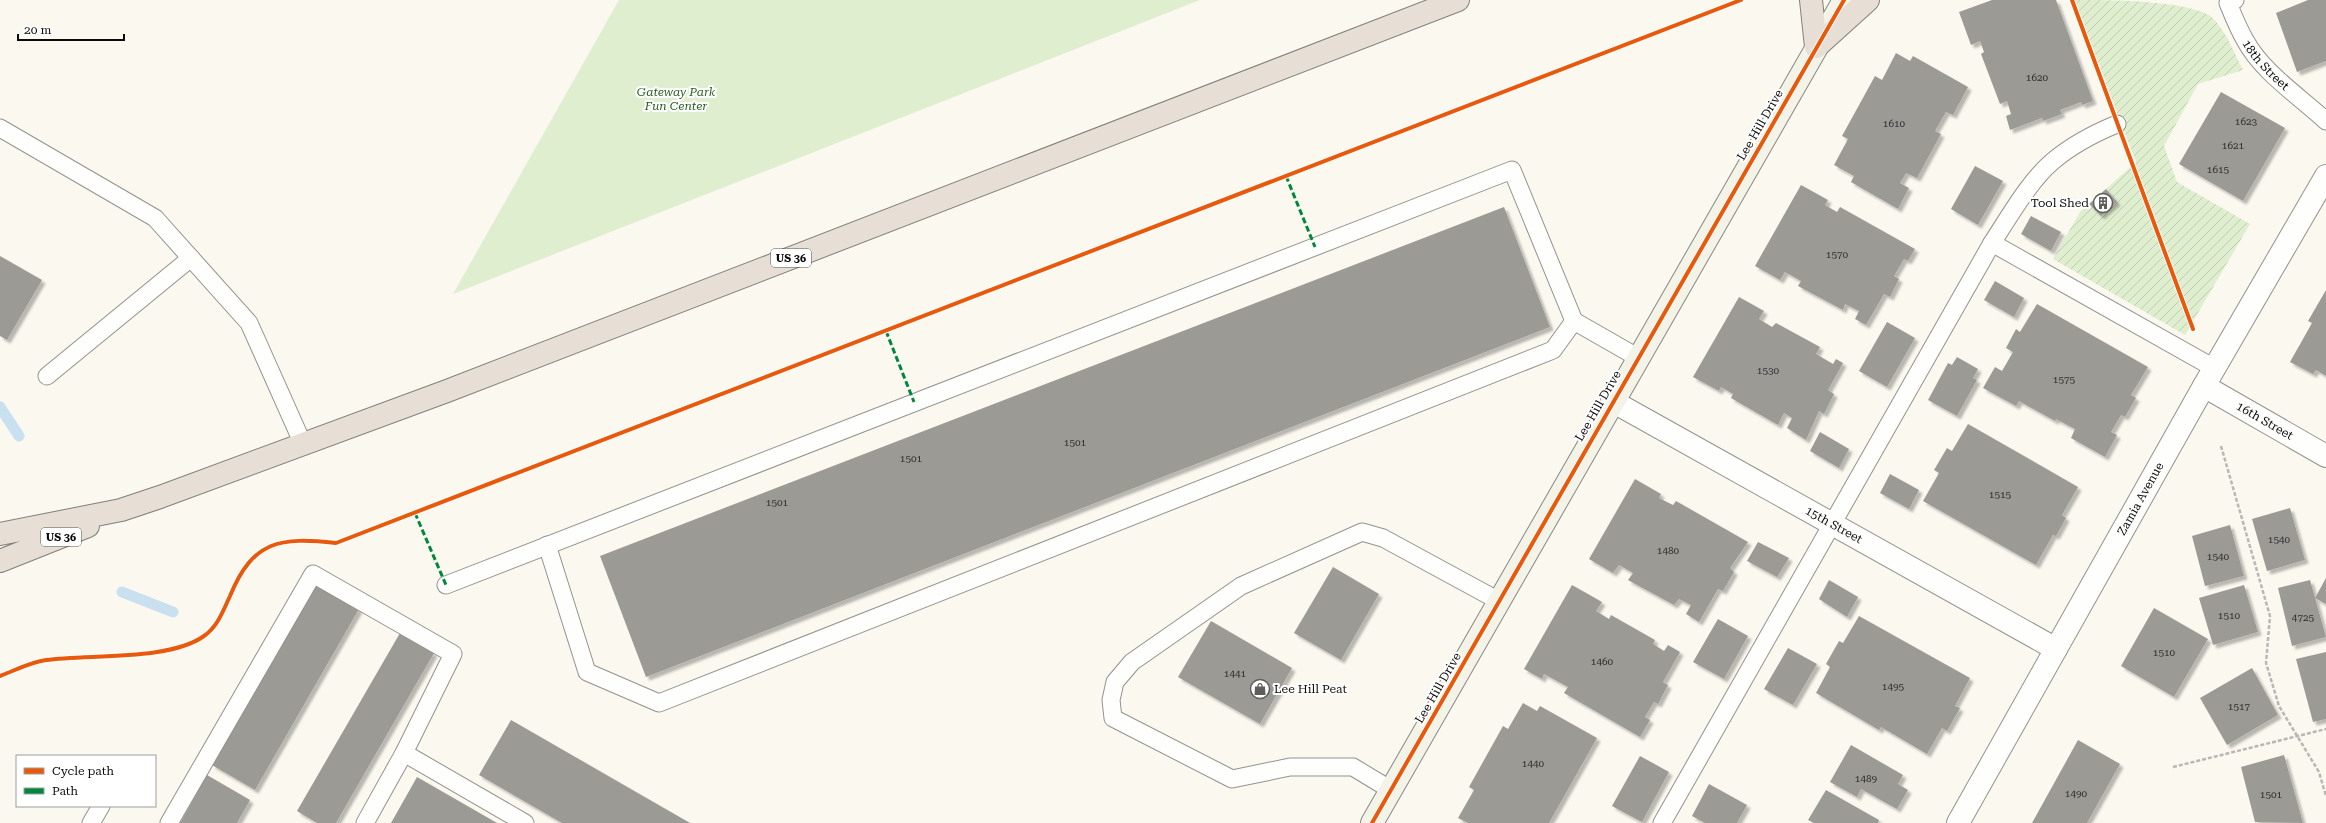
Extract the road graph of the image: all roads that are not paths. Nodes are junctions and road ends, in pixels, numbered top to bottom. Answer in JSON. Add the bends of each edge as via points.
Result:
{"nodes":[{"id":1,"x":1458,"y":0,"type":"edge"},
{"id":2,"x":1811,"y":0,"type":"edge"},
{"id":3,"x":1844,"y":0,"type":"edge"},
{"id":4,"x":1868,"y":0,"type":"edge"},
{"id":5,"x":2236,"y":0,"type":"edge"},
{"id":6,"x":1816,"y":47,"type":"junction"},
{"id":7,"x":2326,"y":121,"type":"edge"},
{"id":8,"x":2117,"y":124,"type":"dead end"},
{"id":9,"x":0,"y":128,"type":"edge"},
{"id":10,"x":2326,"y":176,"type":"edge"},
{"id":11,"x":1992,"y":243,"type":"junction"},
{"id":12,"x":191,"y":258,"type":"junction"},
{"id":13,"x":1574,"y":321,"type":"junction"},
{"id":14,"x":1637,"y":358,"type":"junction"},
{"id":15,"x":47,"y":376,"type":"dead end"},
{"id":16,"x":2209,"y":377,"type":"junction"},
{"id":17,"x":1612,"y":401,"type":"junction"},
{"id":18,"x":304,"y":444,"type":"junction"},
{"id":19,"x":2326,"y":456,"type":"edge"},
{"id":20,"x":121,"y":510,"type":"junction"},
{"id":21,"x":1832,"y":526,"type":"junction"},
{"id":22,"x":0,"y":534,"type":"edge"},
{"id":23,"x":548,"y":545,"type":"junction"},
{"id":24,"x":0,"y":561,"type":"edge"},
{"id":25,"x":446,"y":584,"type":"dead end"},
{"id":26,"x":1499,"y":601,"type":"junction"},
{"id":27,"x":2056,"y":649,"type":"junction"},
{"id":28,"x":404,"y":753,"type":"junction"},
{"id":29,"x":1391,"y":790,"type":"junction"},
{"id":30,"x":100,"y":807,"type":"edge"},
{"id":31,"x":91,"y":823,"type":"edge"},
{"id":32,"x":169,"y":823,"type":"edge"},
{"id":33,"x":365,"y":823,"type":"edge"},
{"id":34,"x":525,"y":823,"type":"edge"},
{"id":35,"x":1372,"y":823,"type":"edge"},
{"id":36,"x":1662,"y":823,"type":"edge"},
{"id":37,"x":1958,"y":823,"type":"edge"}],
"edges":[{"from":1,"to":18,"type":"highway","number":"US 36","via":[[462,386]]},
{"from":2,"to":6,"type":"highway"},
{"from":3,"to":6,"type":"street","name":"Lee Hill Drive"},
{"from":4,"to":6,"type":"highway"},
{"from":5,"to":7,"type":"lane","name":"18th Street","via":[[2228,3],[2254,54],[2265,67]]},
{"from":6,"to":14,"type":"street","name":"Lee Hill Drive"},
{"from":8,"to":11,"type":"lane","via":[[2096,132],[2053,161],[2020,199]]},
{"from":9,"to":12,"type":"lane","via":[[155,218]]},
{"from":10,"to":16,"type":"street","name":"Zamia Avenue"},
{"from":11,"to":16,"type":"lane"},
{"from":11,"to":21,"type":"lane"},
{"from":12,"to":15,"type":"lane"},
{"from":12,"to":18,"type":"lane","via":[[249,323]]},
{"from":13,"to":14,"type":"lane"},
{"from":13,"to":23,"type":"lane","via":[[1512,170]]},
{"from":13,"to":23,"type":"lane","via":[[1553,350],[659,703],[587,672]]},
{"from":14,"to":17,"type":"street","name":"Lee Hill Drive"},
{"from":16,"to":19,"type":"street","name":"16th Street"},
{"from":16,"to":27,"type":"street","name":"Zamia Avenue"},
{"from":17,"to":21,"type":"street","name":"15th Street"},
{"from":17,"to":26,"type":"street","name":"Lee Hill Drive"},
{"from":18,"to":20,"type":"highway","number":"US 36"},
{"from":20,"to":22,"type":"highway","number":"US 36"},
{"from":20,"to":24,"type":"highway","number":"US 36","via":[[108,518]]},
{"from":21,"to":27,"type":"street","name":"15th Street"},
{"from":21,"to":36,"type":"lane"},
{"from":23,"to":25,"type":"lane"},
{"from":26,"to":29,"type":"street","name":"Lee Hill Drive"},
{"from":26,"to":29,"type":"lane","via":[[1383,538],[1362,532],[1241,586],[1132,662],[1115,682],[1111,700],[1113,718],[1232,779],[1290,767],[1353,767]]},
{"from":27,"to":37,"type":"street","name":"Zamia Avenue"},
{"from":28,"to":32,"type":"lane","via":[[453,654],[313,574]]},
{"from":28,"to":33,"type":"lane"},
{"from":28,"to":34,"type":"lane"},
{"from":29,"to":35,"type":"street","name":"Lee Hill Drive"},
{"from":30,"to":31,"type":"lane"}]}
